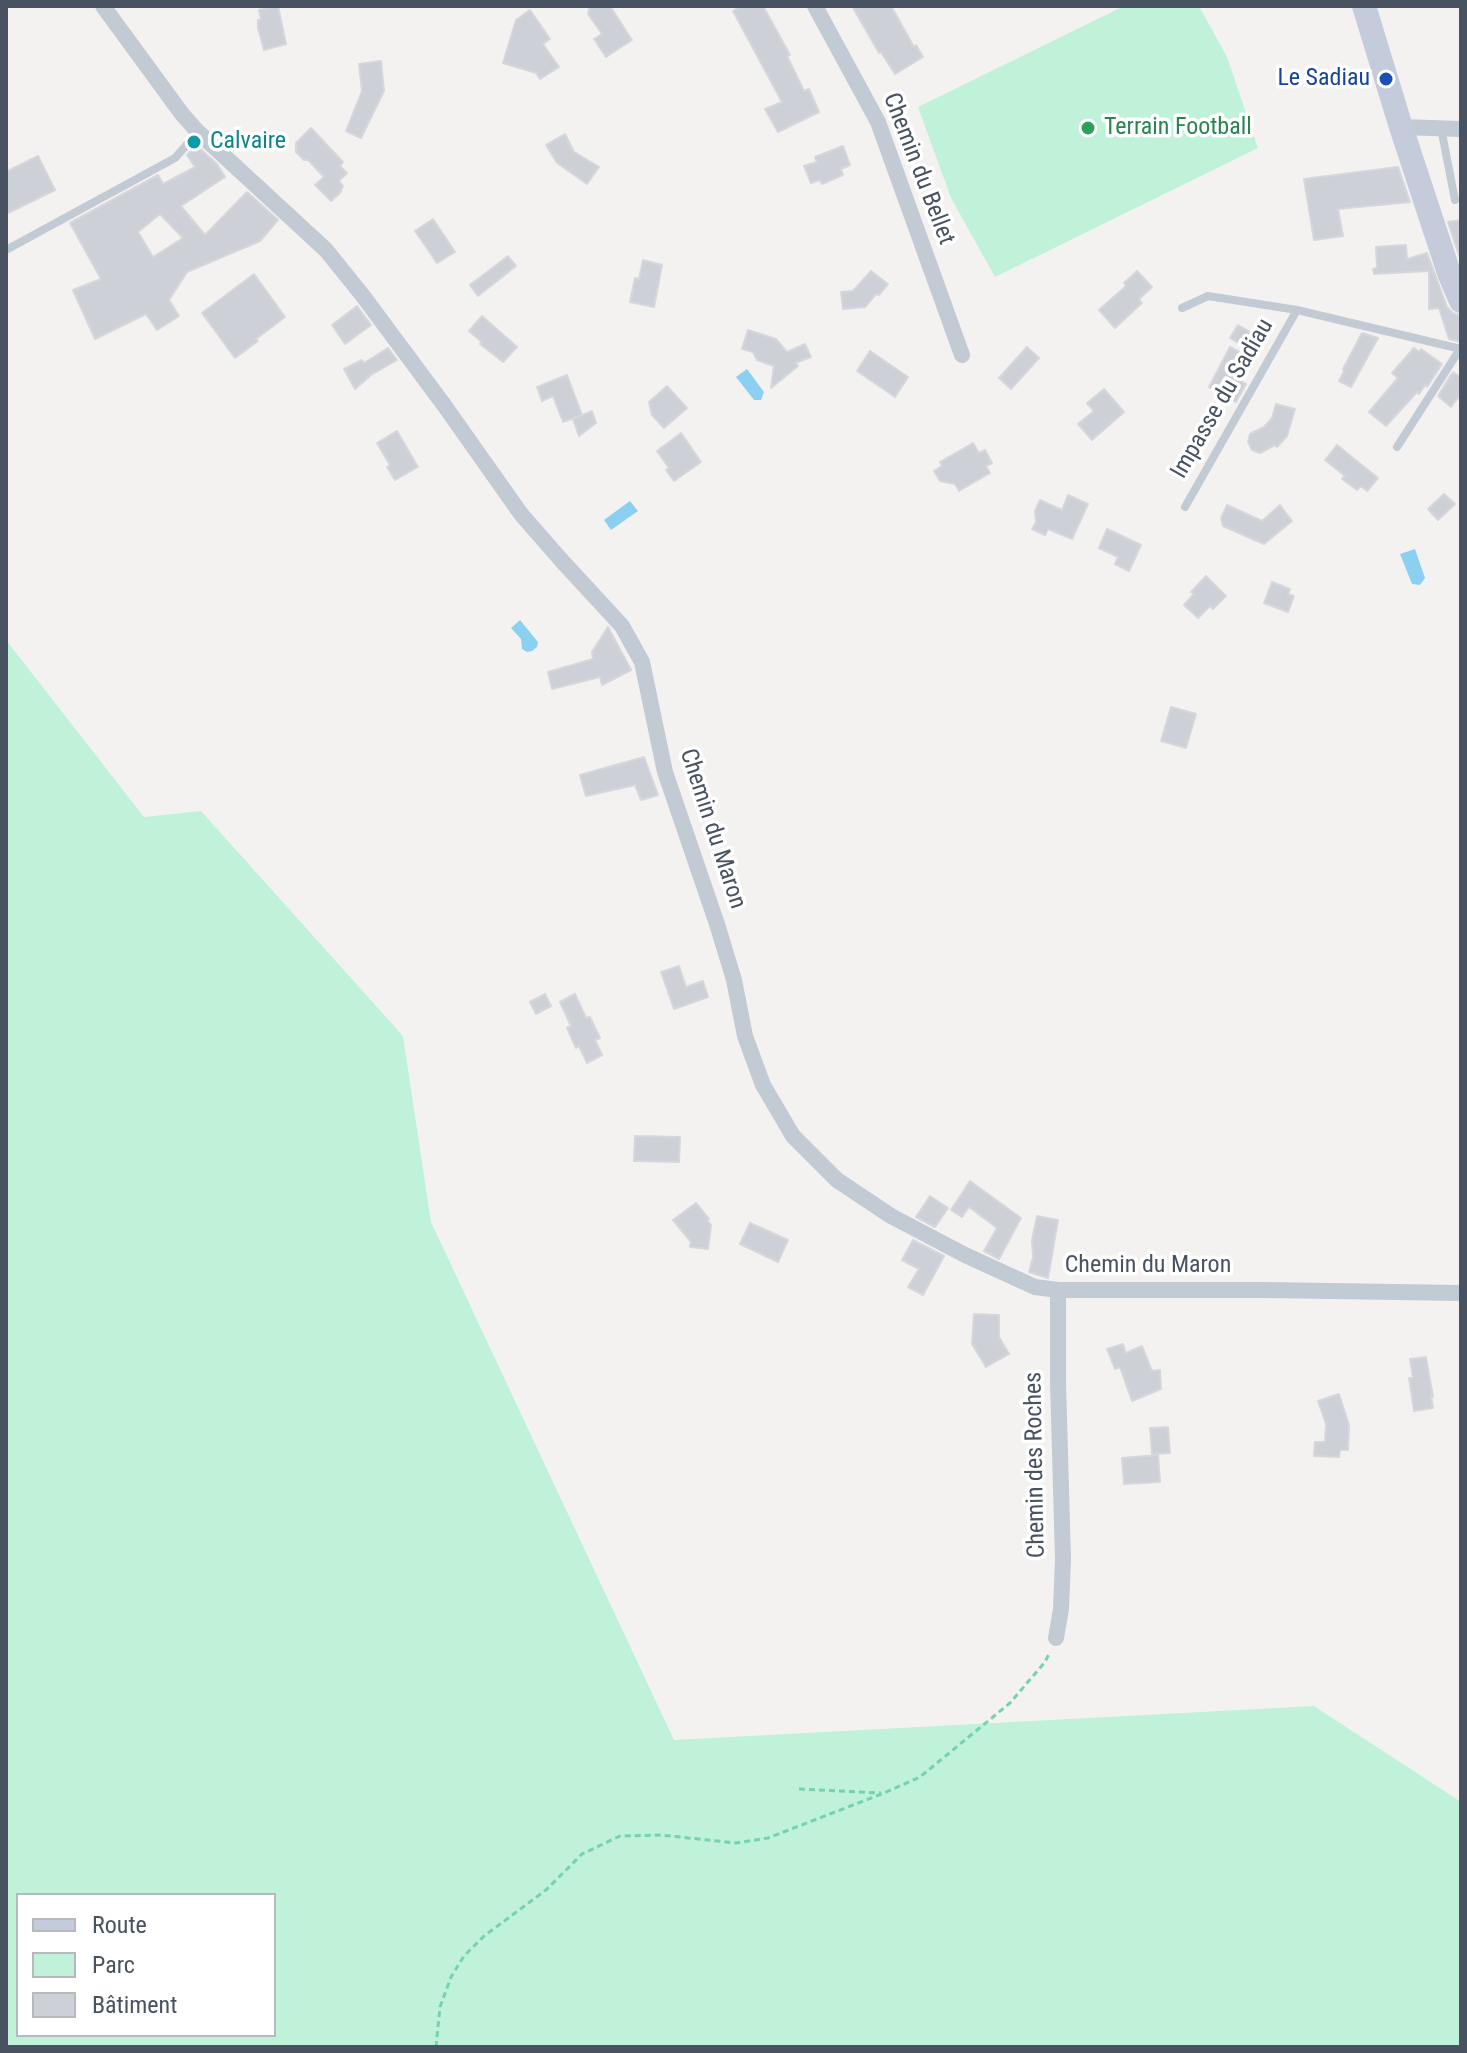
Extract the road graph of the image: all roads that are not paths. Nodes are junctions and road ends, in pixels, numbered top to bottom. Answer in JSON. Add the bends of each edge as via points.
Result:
{"nodes":[{"id":1,"x":103,"y":6,"type":"edge"},
{"id":2,"x":815,"y":6,"type":"edge"},
{"id":3,"x":1364,"y":6,"type":"edge"},
{"id":4,"x":1401,"y":127,"type":"junction"},
{"id":5,"x":1441,"y":128,"type":"junction"},
{"id":6,"x":1461,"y":129,"type":"edge"},
{"id":7,"x":198,"y":132,"type":"junction"},
{"id":8,"x":1455,"y":200,"type":"dead end"},
{"id":9,"x":6,"y":250,"type":"edge"},
{"id":10,"x":1461,"y":301,"type":"edge"},
{"id":11,"x":1182,"y":308,"type":"dead end"},
{"id":12,"x":1297,"y":310,"type":"junction"},
{"id":13,"x":1460,"y":349,"type":"edge"},
{"id":14,"x":962,"y":355,"type":"dead end"},
{"id":15,"x":1397,"y":447,"type":"dead end"},
{"id":16,"x":1185,"y":507,"type":"dead end"},
{"id":17,"x":1058,"y":1290,"type":"junction"},
{"id":18,"x":1461,"y":1293,"type":"edge"},
{"id":19,"x":1056,"y":1638,"type":"road end"}],
"edges":[{"from":1,"to":7,"type":"street","name":"Chemin du Maron"},
{"from":2,"to":14,"type":"street","name":"Chemin du Bellet","via":[[878,122]]},
{"from":3,"to":4,"type":"street"},
{"from":4,"to":5,"type":"street"},
{"from":4,"to":10,"type":"street"},
{"from":5,"to":6,"type":"street"},
{"from":5,"to":8,"type":"lane"},
{"from":7,"to":9,"type":"lane","via":[[175,158]]},
{"from":7,"to":17,"type":"street","name":"Chemin du Maron","via":[[326,250],[521,514],[622,626],[642,662],[665,772],[734,980],[745,1036],[763,1085],[793,1136],[837,1180],[891,1216],[1035,1287]]},
{"from":11,"to":12,"type":"lane","name":"Impasse du Sadiau","via":[[1208,296]]},
{"from":12,"to":13,"type":"lane","name":"Impasse du Sadiau"},
{"from":12,"to":16,"type":"lane","name":"Impasse du Sadiau"},
{"from":13,"to":15,"type":"lane"},
{"from":17,"to":18,"type":"street","name":"Chemin du Maron"},
{"from":17,"to":19,"type":"street","name":"Chemin des Roches","via":[[1063,1559]]}]}
